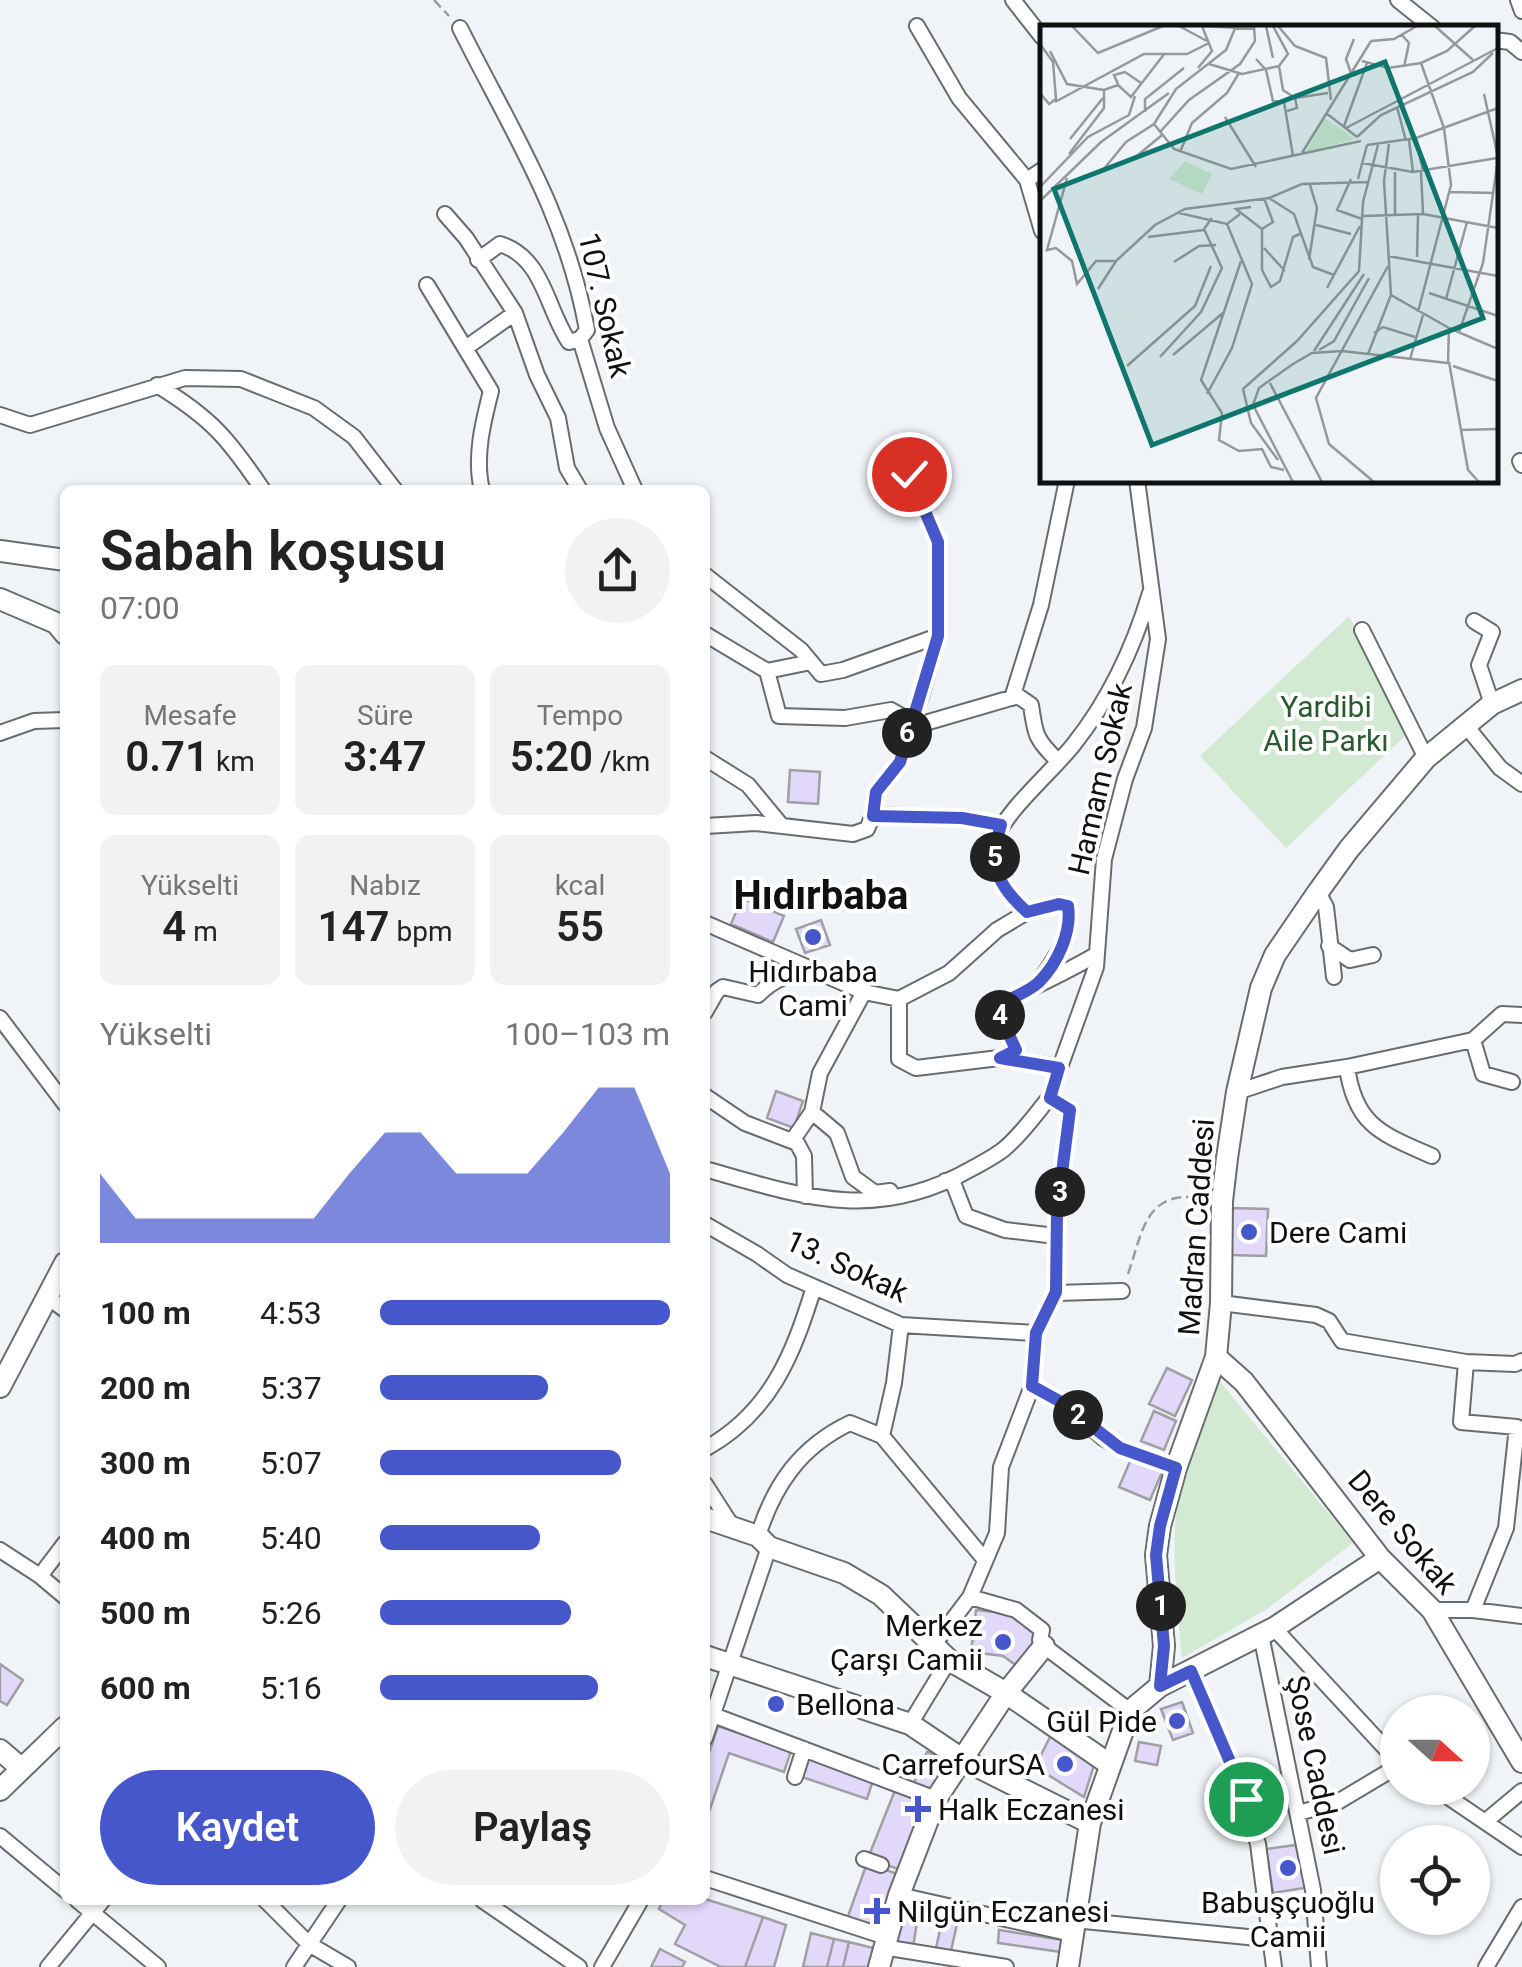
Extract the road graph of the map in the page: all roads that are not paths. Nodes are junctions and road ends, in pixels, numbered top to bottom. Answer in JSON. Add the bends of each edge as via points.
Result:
{"nodes":[{"id":1,"x":1013,"y":0,"type":"edge"},
{"id":2,"x":1398,"y":0,"type":"edge"},
{"id":3,"x":1518,"y":0,"type":"edge"},
{"id":4,"x":1522,"y":11,"type":"edge"},
{"id":5,"x":1429,"y":25,"type":"edge"},
{"id":6,"x":917,"y":26,"type":"dead end"},
{"id":7,"x":460,"y":28,"type":"road end"},
{"id":8,"x":1040,"y":34,"type":"edge"},
{"id":9,"x":1497,"y":40,"type":"edge"},
{"id":10,"x":1522,"y":52,"type":"edge"},
{"id":11,"x":1040,"y":171,"type":"edge"},
{"id":12,"x":1027,"y":180,"type":"junction"},
{"id":13,"x":445,"y":214,"type":"dead end"},
{"id":14,"x":1040,"y":223,"type":"edge"},
{"id":15,"x":478,"y":260,"type":"junction"},
{"id":16,"x":428,"y":285,"type":"dead end"},
{"id":17,"x":515,"y":313,"type":"junction"},
{"id":18,"x":580,"y":339,"type":"junction"},
{"id":19,"x":467,"y":347,"type":"junction"},
{"id":20,"x":157,"y":385,"type":"junction"},
{"id":21,"x":0,"y":415,"type":"edge"},
{"id":22,"x":909,"y":474,"type":"dead end"},
{"id":23,"x":1067,"y":482,"type":"edge"},
{"id":24,"x":1137,"y":482,"type":"edge"},
{"id":25,"x":260,"y":485,"type":"edge"},
{"id":26,"x":392,"y":485,"type":"edge"},
{"id":27,"x":482,"y":485,"type":"edge"},
{"id":28,"x":577,"y":485,"type":"edge"},
{"id":29,"x":633,"y":485,"type":"edge"},
{"id":30,"x":0,"y":551,"type":"edge"},
{"id":31,"x":60,"y":559,"type":"edge"},
{"id":32,"x":710,"y":579,"type":"edge"},
{"id":33,"x":1152,"y":587,"type":"junction"},
{"id":34,"x":0,"y":599,"type":"edge"},
{"id":35,"x":1474,"y":621,"type":"dead end"},
{"id":36,"x":60,"y":628,"type":"edge"},
{"id":37,"x":1362,"y":630,"type":"dead end"},
{"id":38,"x":938,"y":636,"type":"junction"},
{"id":39,"x":710,"y":637,"type":"edge"},
{"id":40,"x":811,"y":662,"type":"junction"},
{"id":41,"x":767,"y":671,"type":"junction"},
{"id":42,"x":1522,"y":690,"type":"edge"},
{"id":43,"x":1012,"y":698,"type":"junction"},
{"id":44,"x":1492,"y":704,"type":"junction"},
{"id":45,"x":60,"y":720,"type":"edge"},
{"id":46,"x":1467,"y":727,"type":"junction"},
{"id":47,"x":908,"y":728,"type":"junction"},
{"id":48,"x":0,"y":733,"type":"edge"},
{"id":49,"x":1426,"y":758,"type":"junction"},
{"id":50,"x":710,"y":761,"type":"edge"},
{"id":51,"x":1058,"y":761,"type":"junction"},
{"id":52,"x":900,"y":762,"type":"dead end"},
{"id":53,"x":1522,"y":784,"type":"edge"},
{"id":54,"x":873,"y":816,"type":"junction"},
{"id":55,"x":781,"y":825,"type":"junction"},
{"id":56,"x":1001,"y":825,"type":"junction"},
{"id":57,"x":710,"y":826,"type":"edge"},
{"id":58,"x":1318,"y":892,"type":"junction"},
{"id":59,"x":1027,"y":912,"type":"junction"},
{"id":60,"x":710,"y":926,"type":"edge"},
{"id":61,"x":1328,"y":946,"type":"junction"},
{"id":62,"x":1097,"y":954,"type":"junction"},
{"id":63,"x":1373,"y":955,"type":"dead end"},
{"id":64,"x":818,"y":973,"type":"junction"},
{"id":65,"x":1334,"y":977,"type":"dead end"},
{"id":66,"x":1039,"y":982,"type":"junction"},
{"id":67,"x":864,"y":992,"type":"junction"},
{"id":68,"x":900,"y":999,"type":"junction"},
{"id":69,"x":710,"y":1003,"type":"edge"},
{"id":70,"x":1522,"y":1015,"type":"edge"},
{"id":71,"x":0,"y":1018,"type":"edge"},
{"id":72,"x":1473,"y":1040,"type":"junction"},
{"id":73,"x":1000,"y":1058,"type":"junction"},
{"id":74,"x":1347,"y":1067,"type":"junction"},
{"id":75,"x":1059,"y":1068,"type":"junction"},
{"id":76,"x":1512,"y":1082,"type":"dead end"},
{"id":77,"x":1237,"y":1092,"type":"junction"},
{"id":78,"x":60,"y":1097,"type":"edge"},
{"id":79,"x":1050,"y":1098,"type":"junction"},
{"id":80,"x":710,"y":1099,"type":"edge"},
{"id":81,"x":812,"y":1112,"type":"junction"},
{"id":82,"x":792,"y":1141,"type":"junction"},
{"id":83,"x":1432,"y":1156,"type":"dead end"},
{"id":84,"x":710,"y":1170,"type":"edge"},
{"id":85,"x":952,"y":1180,"type":"junction"},
{"id":86,"x":805,"y":1196,"type":"junction"},
{"id":87,"x":710,"y":1227,"type":"edge"},
{"id":88,"x":1056,"y":1236,"type":"junction"},
{"id":89,"x":814,"y":1287,"type":"junction"},
{"id":90,"x":1122,"y":1291,"type":"road end"},
{"id":91,"x":1056,"y":1292,"type":"junction"},
{"id":92,"x":56,"y":1303,"type":"edge"},
{"id":93,"x":1221,"y":1304,"type":"junction"},
{"id":94,"x":901,"y":1324,"type":"junction"},
{"id":95,"x":1036,"y":1333,"type":"junction"},
{"id":96,"x":1216,"y":1357,"type":"junction"},
{"id":97,"x":1522,"y":1361,"type":"edge"},
{"id":98,"x":1466,"y":1362,"type":"junction"},
{"id":99,"x":1032,"y":1386,"type":"junction"},
{"id":100,"x":0,"y":1388,"type":"edge"},
{"id":101,"x":1519,"y":1427,"type":"edge"},
{"id":102,"x":882,"y":1436,"type":"junction"},
{"id":103,"x":710,"y":1445,"type":"edge"},
{"id":104,"x":1132,"y":1453,"type":"dead end"},
{"id":105,"x":710,"y":1492,"type":"edge"},
{"id":106,"x":710,"y":1519,"type":"edge"},
{"id":107,"x":732,"y":1526,"type":"junction"},
{"id":108,"x":764,"y":1542,"type":"junction"},
{"id":109,"x":0,"y":1550,"type":"edge"},
{"id":110,"x":60,"y":1550,"type":"edge"},
{"id":111,"x":1380,"y":1558,"type":"junction"},
{"id":112,"x":985,"y":1560,"type":"junction"},
{"id":113,"x":40,"y":1576,"type":"junction"},
{"id":114,"x":60,"y":1593,"type":"edge"},
{"id":115,"x":970,"y":1597,"type":"junction"},
{"id":116,"x":1432,"y":1610,"type":"junction"},
{"id":117,"x":1473,"y":1610,"type":"junction"},
{"id":118,"x":1522,"y":1616,"type":"edge"},
{"id":119,"x":1268,"y":1631,"type":"junction"},
{"id":120,"x":935,"y":1643,"type":"junction"},
{"id":121,"x":1044,"y":1646,"type":"junction"},
{"id":122,"x":710,"y":1658,"type":"edge"},
{"id":123,"x":950,"y":1660,"type":"junction"},
{"id":124,"x":731,"y":1664,"type":"junction"},
{"id":125,"x":1191,"y":1671,"type":"junction"},
{"id":126,"x":1160,"y":1686,"type":"junction"},
{"id":127,"x":1006,"y":1693,"type":"junction"},
{"id":128,"x":1130,"y":1711,"type":"junction"},
{"id":129,"x":713,"y":1715,"type":"junction"},
{"id":130,"x":710,"y":1724,"type":"edge"},
{"id":131,"x":910,"y":1724,"type":"junction"},
{"id":132,"x":60,"y":1732,"type":"edge"},
{"id":133,"x":1380,"y":1746,"type":"edge"},
{"id":134,"x":0,"y":1750,"type":"edge"},
{"id":135,"x":804,"y":1750,"type":"junction"},
{"id":136,"x":962,"y":1759,"type":"junction"},
{"id":137,"x":1522,"y":1762,"type":"edge"},
{"id":138,"x":1109,"y":1764,"type":"junction"},
{"id":139,"x":21,"y":1768,"type":"junction"},
{"id":140,"x":1380,"y":1775,"type":"edge"},
{"id":141,"x":795,"y":1777,"type":"dead end"},
{"id":142,"x":0,"y":1790,"type":"edge"},
{"id":143,"x":1522,"y":1791,"type":"edge"},
{"id":144,"x":936,"y":1800,"type":"junction"},
{"id":145,"x":1460,"y":1805,"type":"edge"},
{"id":146,"x":1298,"y":1813,"type":"junction"},
{"id":147,"x":1486,"y":1822,"type":"junction"},
{"id":148,"x":1090,"y":1824,"type":"junction"},
{"id":149,"x":0,"y":1836,"type":"edge"},
{"id":150,"x":1522,"y":1848,"type":"edge"},
{"id":151,"x":864,"y":1859,"type":"dead end"},
{"id":152,"x":882,"y":1865,"type":"dead end"},
{"id":153,"x":710,"y":1880,"type":"edge"},
{"id":154,"x":60,"y":1886,"type":"edge"},
{"id":155,"x":900,"y":1895,"type":"junction"},
{"id":156,"x":84,"y":1905,"type":"edge"},
{"id":157,"x":99,"y":1905,"type":"edge"},
{"id":158,"x":270,"y":1905,"type":"edge"},
{"id":159,"x":336,"y":1905,"type":"edge"},
{"id":160,"x":489,"y":1905,"type":"edge"},
{"id":161,"x":638,"y":1905,"type":"edge"},
{"id":162,"x":1522,"y":1907,"type":"edge"},
{"id":163,"x":93,"y":1913,"type":"junction"},
{"id":164,"x":1073,"y":1927,"type":"junction"},
{"id":165,"x":1268,"y":1939,"type":"junction"},
{"id":166,"x":309,"y":1944,"type":"junction"},
{"id":167,"x":882,"y":1950,"type":"edge"},
{"id":168,"x":48,"y":1967,"type":"edge"},
{"id":169,"x":158,"y":1967,"type":"edge"},
{"id":170,"x":294,"y":1967,"type":"edge"},
{"id":171,"x":348,"y":1967,"type":"edge"},
{"id":172,"x":580,"y":1967,"type":"edge"},
{"id":173,"x":602,"y":1967,"type":"edge"},
{"id":174,"x":1006,"y":1967,"type":"edge"},
{"id":175,"x":1068,"y":1967,"type":"edge"},
{"id":176,"x":1274,"y":1967,"type":"edge"},
{"id":177,"x":1319,"y":1967,"type":"edge"},
{"id":178,"x":1486,"y":1967,"type":"edge"}],
"edges":[{"from":1,"to":8,"type":"street"},
{"from":2,"to":5,"type":"street"},
{"from":3,"to":4,"type":"street"},
{"from":6,"to":12,"type":"street","via":[[959,98]]},
{"from":7,"to":18,"type":"street","name":"107. Sokak","via":[[557,218],[587,330]]},
{"from":9,"to":10,"type":"street"},
{"from":11,"to":12,"type":"street"},
{"from":12,"to":14,"type":"street"},
{"from":13,"to":15,"type":"street"},
{"from":15,"to":17,"type":"street"},
{"from":15,"to":18,"type":"street","via":[[500,244],[517,249],[544,286],[569,342]]},
{"from":16,"to":19,"type":"street"},
{"from":17,"to":19,"type":"street"},
{"from":17,"to":28,"type":"street"},
{"from":18,"to":29,"type":"street","name":"107. Sokak"},
{"from":19,"to":27,"type":"street","via":[[491,391],[482,426]]},
{"from":20,"to":21,"type":"street","via":[[30,425]]},
{"from":20,"to":25,"type":"street","via":[[224,433]]},
{"from":20,"to":26,"type":"street","via":[[184,378],[241,379],[314,408],[354,437]]},
{"from":22,"to":38,"type":"street","via":[[938,542]]},
{"from":23,"to":43,"type":"street"},
{"from":24,"to":33,"type":"street","name":"Hamam Sokak"},
{"from":30,"to":31,"type":"street"},
{"from":32,"to":40,"type":"street"},
{"from":33,"to":51,"type":"street","via":[[1119,670]]},
{"from":33,"to":62,"type":"street","name":"Hamam Sokak","via":[[1158,639],[1144,728],[1104,859]]},
{"from":34,"to":36,"type":"street"},
{"from":35,"to":44,"type":"street","via":[[1492,632],[1478,665]]},
{"from":37,"to":49,"type":"street"},
{"from":38,"to":40,"type":"street","via":[[844,670],[821,674]]},
{"from":38,"to":47,"type":"street"},
{"from":39,"to":41,"type":"street"},
{"from":40,"to":41,"type":"street"},
{"from":41,"to":47,"type":"street","via":[[779,716],[845,718],[891,710]]},
{"from":42,"to":44,"type":"street","name":"Madran Caddesi"},
{"from":43,"to":47,"type":"street"},
{"from":43,"to":51,"type":"street","via":[[1031,705],[1033,732]]},
{"from":44,"to":46,"type":"street","name":"Madran Caddesi"},
{"from":45,"to":48,"type":"street"},
{"from":46,"to":49,"type":"street","name":"Madran Caddesi"},
{"from":46,"to":53,"type":"street"},
{"from":49,"to":58,"type":"street","name":"Madran Caddesi"},
{"from":50,"to":55,"type":"street","via":[[748,785]]},
{"from":51,"to":56,"type":"street"},
{"from":52,"to":54,"type":"street","via":[[876,792]]},
{"from":54,"to":55,"type":"street","via":[[853,834]]},
{"from":54,"to":56,"type":"street"},
{"from":55,"to":57,"type":"street"},
{"from":56,"to":59,"type":"street","via":[[995,872]]},
{"from":58,"to":61,"type":"street","via":[[1326,907]]},
{"from":58,"to":77,"type":"street","name":"Madran Caddesi","via":[[1274,955]]},
{"from":59,"to":66,"type":"street","via":[[1068,906],[1071,923]]},
{"from":59,"to":68,"type":"street","via":[[949,973]]},
{"from":60,"to":64,"type":"street"},
{"from":61,"to":63,"type":"street","via":[[1350,960]]},
{"from":61,"to":65,"type":"street"},
{"from":62,"to":66,"type":"street"},
{"from":62,"to":75,"type":"street","name":"Hamam Sokak"},
{"from":64,"to":67,"type":"street"},
{"from":64,"to":69,"type":"street","via":[[794,973],[758,995],[724,987]]},
{"from":66,"to":73,"type":"street","via":[[996,1006],[1016,1050]]},
{"from":67,"to":68,"type":"street"},
{"from":67,"to":81,"type":"street","via":[[820,1073]]},
{"from":68,"to":73,"type":"street","via":[[899,1058],[916,1068]]},
{"from":70,"to":72,"type":"street","via":[[1502,1014]]},
{"from":71,"to":78,"type":"street"},
{"from":72,"to":74,"type":"street"},
{"from":72,"to":76,"type":"street","via":[[1483,1074]]},
{"from":73,"to":75,"type":"street"},
{"from":74,"to":77,"type":"street"},
{"from":74,"to":83,"type":"street","via":[[1351,1096],[1363,1117]]},
{"from":75,"to":79,"type":"street","name":"Hamam Sokak"},
{"from":77,"to":93,"type":"street","name":"Madran Caddesi","via":[[1222,1202]]},
{"from":79,"to":85,"type":"street","via":[[1002,1151]]},
{"from":79,"to":88,"type":"street","via":[[1070,1110]]},
{"from":80,"to":82,"type":"street"},
{"from":81,"to":82,"type":"street"},
{"from":81,"to":85,"type":"street","via":[[837,1133],[853,1177],[876,1193]]},
{"from":82,"to":86,"type":"street","via":[[804,1156]]},
{"from":84,"to":86,"type":"street"},
{"from":85,"to":86,"type":"street","via":[[874,1203]]},
{"from":85,"to":88,"type":"street","via":[[966,1216],[1005,1230]]},
{"from":87,"to":89,"type":"street","name":"13. Sokak"},
{"from":88,"to":91,"type":"street"},
{"from":89,"to":94,"type":"street","name":"13. Sokak"},
{"from":89,"to":103,"type":"street","via":[[773,1388],[732,1434]]},
{"from":90,"to":91,"type":"street"},
{"from":91,"to":95,"type":"street"},
{"from":92,"to":100,"type":"street"},
{"from":93,"to":96,"type":"street","name":"Madran Caddesi"},
{"from":93,"to":98,"type":"street","via":[[1316,1315],[1342,1341]]},
{"from":94,"to":95,"type":"street","name":"13. Sokak"},
{"from":94,"to":102,"type":"street"},
{"from":95,"to":99,"type":"street"},
{"from":96,"to":111,"type":"street","name":"Dere Sokak","via":[[1244,1382]]},
{"from":96,"to":126,"type":"street","name":"Madran Caddesi","via":[[1160,1526]]},
{"from":97,"to":98,"type":"street"},
{"from":98,"to":101,"type":"street","via":[[1460,1422]]},
{"from":99,"to":104,"type":"street"},
{"from":99,"to":112,"type":"street","via":[[1002,1467],[998,1533]]},
{"from":101,"to":117,"type":"street","via":[[1506,1528]]},
{"from":102,"to":108,"type":"street","via":[[850,1423],[824,1436],[775,1491]]},
{"from":102,"to":112,"type":"street"},
{"from":105,"to":107,"type":"street"},
{"from":106,"to":107,"type":"street"},
{"from":107,"to":108,"type":"street"},
{"from":108,"to":120,"type":"street","via":[[844,1573],[881,1595]]},
{"from":108,"to":124,"type":"street"},
{"from":109,"to":113,"type":"street"},
{"from":110,"to":113,"type":"street"},
{"from":111,"to":116,"type":"street","name":"Dere Sokak"},
{"from":111,"to":119,"type":"street"},
{"from":112,"to":115,"type":"street"},
{"from":113,"to":114,"type":"street"},
{"from":115,"to":120,"type":"street"},
{"from":115,"to":121,"type":"street","via":[[1016,1610],[1042,1630]]},
{"from":116,"to":117,"type":"street"},
{"from":116,"to":137,"type":"street","name":"Dere Sokak"},
{"from":117,"to":118,"type":"street"},
{"from":119,"to":125,"type":"street"},
{"from":119,"to":133,"type":"street"},
{"from":119,"to":146,"type":"street","name":"Şose Caddesi"},
{"from":120,"to":123,"type":"street"},
{"from":121,"to":127,"type":"street"},
{"from":121,"to":128,"type":"street"},
{"from":122,"to":124,"type":"street"},
{"from":123,"to":127,"type":"street"},
{"from":123,"to":131,"type":"street"},
{"from":124,"to":129,"type":"street"},
{"from":124,"to":131,"type":"street"},
{"from":125,"to":126,"type":"street"},
{"from":125,"to":165,"type":"street","via":[[1246,1799]]},
{"from":126,"to":128,"type":"street"},
{"from":127,"to":136,"type":"street"},
{"from":127,"to":138,"type":"street"},
{"from":128,"to":138,"type":"street"},
{"from":129,"to":130,"type":"street"},
{"from":129,"to":135,"type":"street"},
{"from":131,"to":136,"type":"street"},
{"from":132,"to":139,"type":"street"},
{"from":134,"to":139,"type":"street"},
{"from":135,"to":141,"type":"street"},
{"from":135,"to":144,"type":"street"},
{"from":136,"to":144,"type":"street"},
{"from":136,"to":148,"type":"street"},
{"from":138,"to":148,"type":"street"},
{"from":139,"to":142,"type":"street"},
{"from":140,"to":146,"type":"street","via":[[1336,1803]]},
{"from":143,"to":147,"type":"street"},
{"from":144,"to":155,"type":"street"},
{"from":145,"to":147,"type":"street"},
{"from":146,"to":177,"type":"street","name":"Şose Caddesi"},
{"from":147,"to":150,"type":"street"},
{"from":148,"to":164,"type":"street"},
{"from":149,"to":154,"type":"street"},
{"from":151,"to":152,"type":"street"},
{"from":153,"to":167,"type":"street"},
{"from":155,"to":164,"type":"street"},
{"from":155,"to":167,"type":"street"},
{"from":156,"to":163,"type":"street"},
{"from":157,"to":163,"type":"street"},
{"from":158,"to":166,"type":"street"},
{"from":159,"to":166,"type":"street"},
{"from":160,"to":172,"type":"street"},
{"from":161,"to":173,"type":"street"},
{"from":162,"to":178,"type":"street"},
{"from":163,"to":168,"type":"street"},
{"from":163,"to":169,"type":"street"},
{"from":164,"to":165,"type":"street"},
{"from":164,"to":175,"type":"street"},
{"from":165,"to":176,"type":"street"},
{"from":166,"to":170,"type":"street"},
{"from":166,"to":171,"type":"street"},
{"from":167,"to":174,"type":"street"}]}
